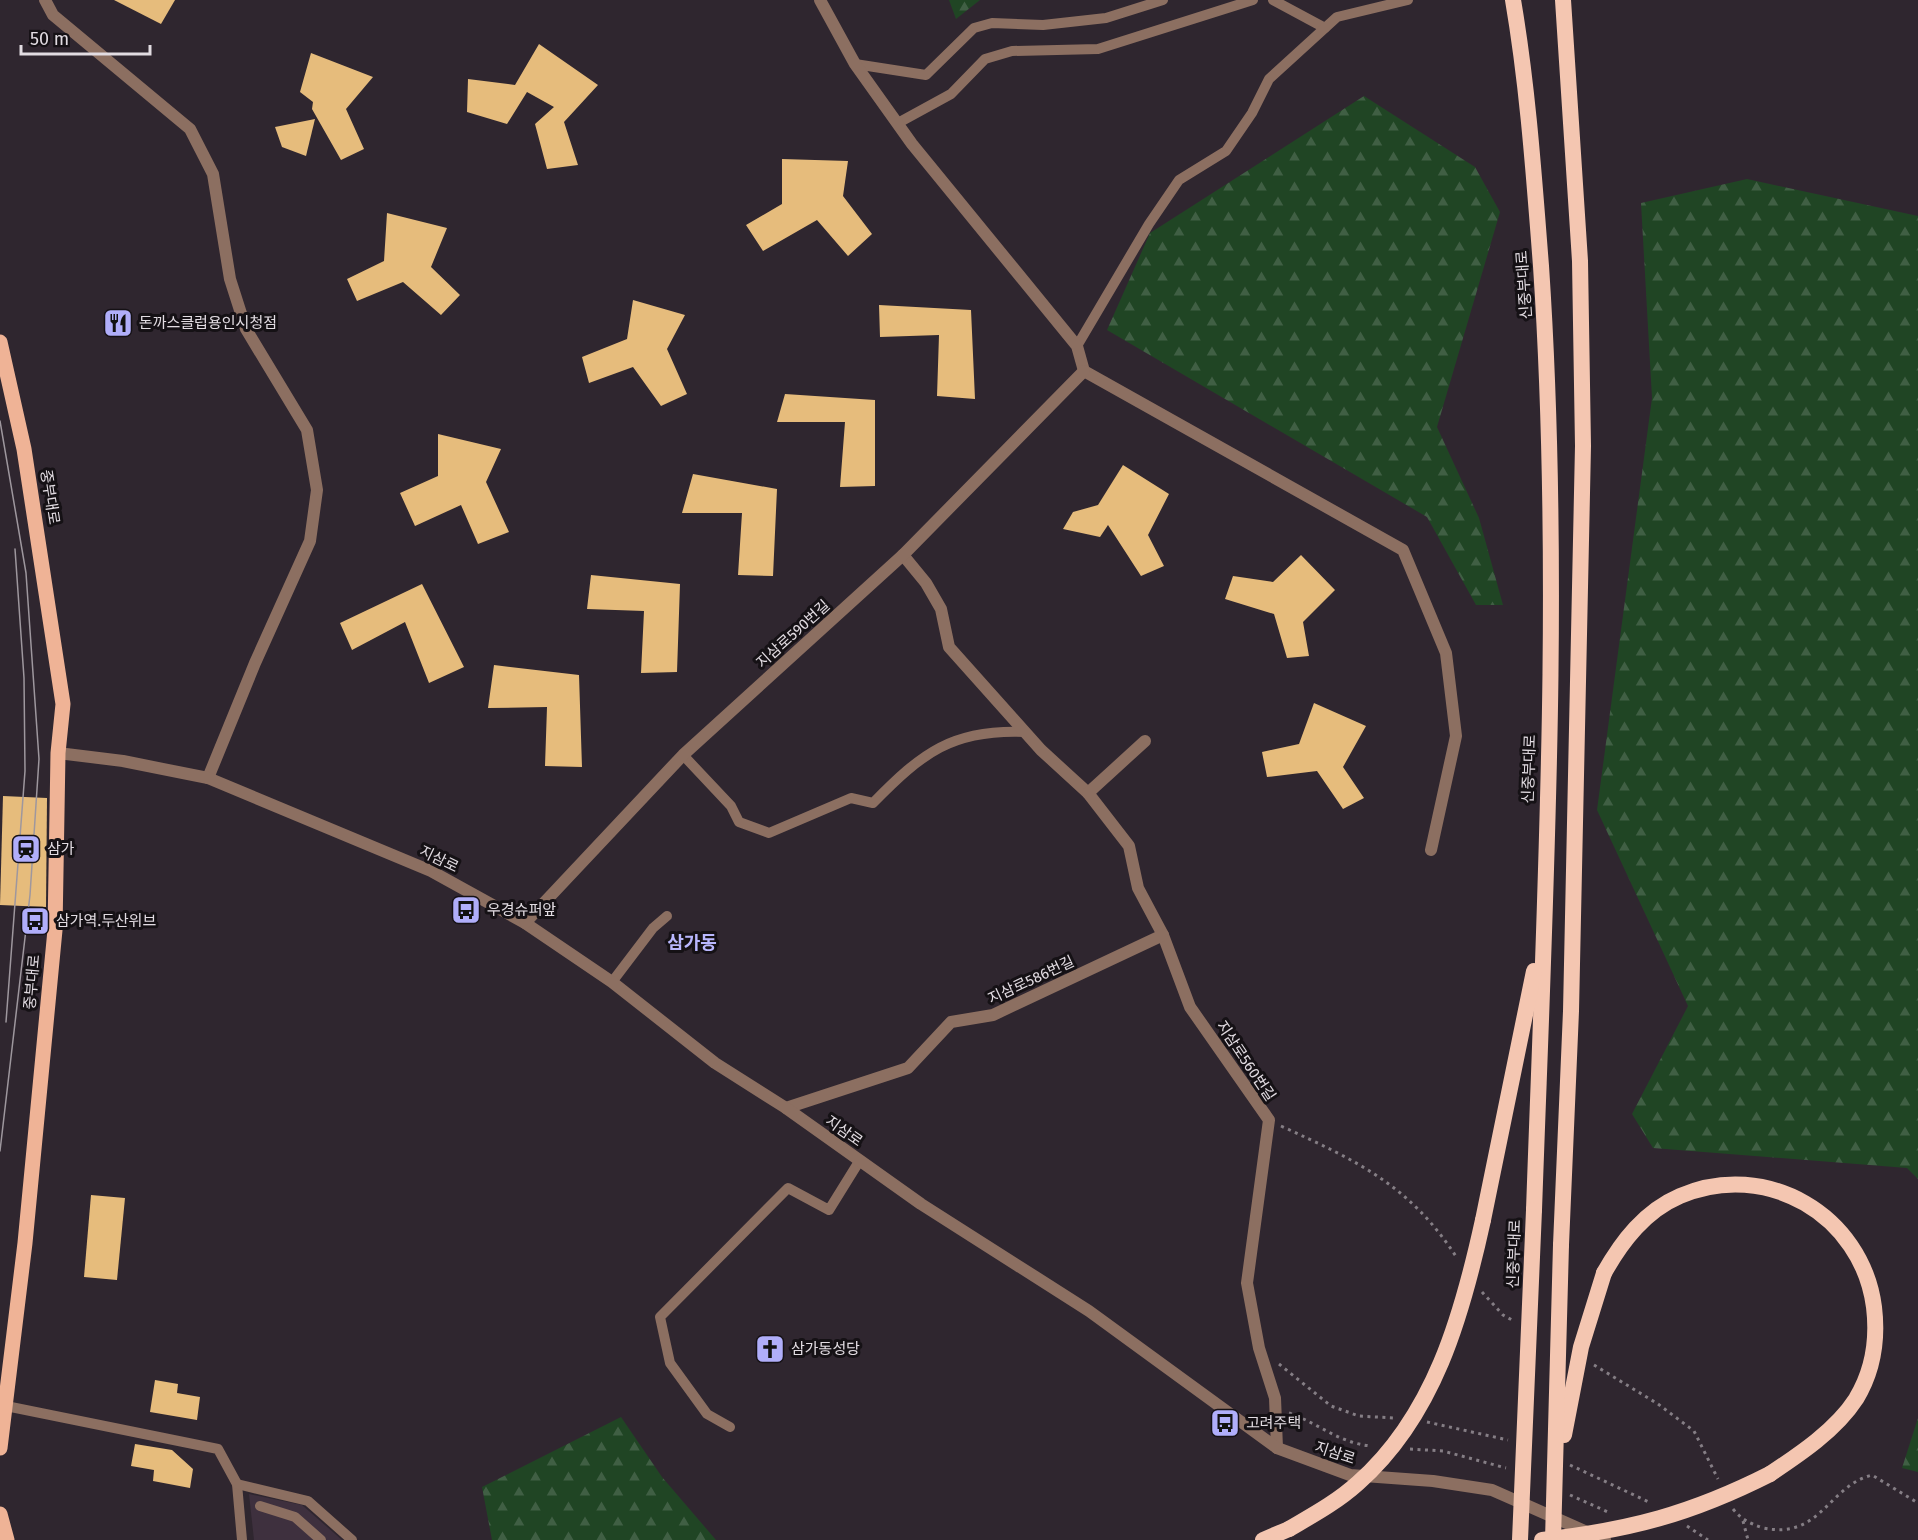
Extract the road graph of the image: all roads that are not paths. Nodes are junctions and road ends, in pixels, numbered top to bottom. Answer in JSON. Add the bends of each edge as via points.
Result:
{"nodes":[{"id":1,"x":45,"y":0,"type":"edge"},
{"id":2,"x":820,"y":0,"type":"edge"},
{"id":3,"x":1163,"y":0,"type":"edge"},
{"id":4,"x":1252,"y":0,"type":"edge"},
{"id":5,"x":1273,"y":0,"type":"edge"},
{"id":6,"x":1408,"y":0,"type":"edge"},
{"id":7,"x":1514,"y":0,"type":"edge"},
{"id":8,"x":1563,"y":0,"type":"edge"},
{"id":9,"x":1325,"y":28,"type":"junction"},
{"id":10,"x":855,"y":64,"type":"junction"},
{"id":11,"x":898,"y":123,"type":"junction"},
{"id":12,"x":0,"y":342,"type":"edge"},
{"id":13,"x":1077,"y":346,"type":"junction"},
{"id":14,"x":1084,"y":371,"type":"junction"},
{"id":15,"x":903,"y":555,"type":"junction"},
{"id":16,"x":1025,"y":732,"type":"junction"},
{"id":17,"x":1145,"y":741,"type":"dead end"},
{"id":18,"x":58,"y":753,"type":"junction"},
{"id":19,"x":683,"y":755,"type":"junction"},
{"id":20,"x":208,"y":777,"type":"junction"},
{"id":21,"x":1088,"y":793,"type":"junction"},
{"id":22,"x":1431,"y":850,"type":"dead end"},
{"id":23,"x":667,"y":916,"type":"dead end"},
{"id":24,"x":525,"y":923,"type":"junction"},
{"id":25,"x":1543,"y":926,"type":"junction"},
{"id":26,"x":1163,"y":935,"type":"junction"},
{"id":27,"x":612,"y":982,"type":"junction"},
{"id":28,"x":786,"y":1108,"type":"junction"},
{"id":29,"x":860,"y":1160,"type":"junction"},
{"id":30,"x":6,"y":1406,"type":"junction"},
{"id":31,"x":730,"y":1427,"type":"dead end"},
{"id":32,"x":0,"y":1448,"type":"edge"},
{"id":33,"x":1277,"y":1448,"type":"junction"},
{"id":34,"x":1555,"y":1480,"type":"junction"},
{"id":35,"x":237,"y":1484,"type":"junction"},
{"id":36,"x":260,"y":1506,"type":"dead end"},
{"id":37,"x":0,"y":1514,"type":"edge"},
{"id":38,"x":7,"y":1540,"type":"edge"},
{"id":39,"x":242,"y":1540,"type":"edge"},
{"id":40,"x":321,"y":1540,"type":"edge"},
{"id":41,"x":352,"y":1540,"type":"edge"},
{"id":42,"x":1263,"y":1540,"type":"edge"},
{"id":43,"x":1520,"y":1540,"type":"edge"},
{"id":44,"x":1542,"y":1540,"type":"edge"},
{"id":45,"x":1553,"y":1540,"type":"edge"},
{"id":46,"x":1605,"y":1540,"type":"edge"}],
"edges":[{"from":1,"to":20,"type":"street","via":[[53,15],[190,129],[213,174],[230,279],[246,329],[307,430],[317,490],[310,541]]},
{"from":2,"to":10,"type":"street"},
{"from":3,"to":10,"type":"lane","via":[[1106,18],[1043,25],[992,23],[974,28],[926,75]]},
{"from":4,"to":11,"type":"lane","via":[[1098,49],[1012,51],[985,59],[951,94]]},
{"from":5,"to":9,"type":"lane"},
{"from":6,"to":9,"type":"lane","via":[[1337,17]]},
{"from":7,"to":25,"type":"highway","name":"신중부대로","via":[[1535,185],[1548,376],[1551,619]]},
{"from":8,"to":34,"type":"highway","bridge":true,"via":[[1580,261],[1583,446],[1571,1011]]},
{"from":9,"to":13,"type":"lane","via":[[1269,79],[1226,151],[1179,180]]},
{"from":10,"to":11,"type":"street"},
{"from":11,"to":13,"type":"street"},
{"from":12,"to":18,"type":"main road","name":"중부대로","via":[[24,449],[63,704]]},
{"from":13,"to":14,"type":"street"},
{"from":14,"to":15,"type":"street","name":"지삼로590번길"},
{"from":14,"to":22,"type":"street","via":[[1403,550],[1446,653],[1456,736]]},
{"from":15,"to":16,"type":"street","name":"지삼로560번길","via":[[941,609],[949,647]]},
{"from":15,"to":19,"type":"street","name":"지삼로590번길"},
{"from":16,"to":19,"type":"lane","via":[[992,731],[948,742],[907,769],[873,803],[851,798],[769,832],[739,822],[730,806]]},
{"from":16,"to":21,"type":"street","name":"지삼로560번길"},
{"from":17,"to":21,"type":"street"},
{"from":18,"to":20,"type":"street","name":"지삼로"},
{"from":18,"to":30,"type":"main road","name":"중부대로","via":[[55,930]]},
{"from":19,"to":24,"type":"street","name":"지삼로590번길"},
{"from":20,"to":24,"type":"street","name":"지삼로","via":[[432,871]]},
{"from":21,"to":26,"type":"street","name":"지삼로560번길","via":[[1129,846],[1138,888]]},
{"from":23,"to":27,"type":"lane","via":[[653,928]]},
{"from":24,"to":27,"type":"street","name":"지삼로"},
{"from":25,"to":42,"type":"highway","bridge":true,"via":[[1483,1220],[1456,1326],[1439,1371],[1389,1450],[1358,1483],[1329,1506]]},
{"from":25,"to":43,"type":"highway","name":"신중부대로","bridge":true},
{"from":26,"to":28,"type":"street","name":"지삼로586번길","via":[[993,1015],[951,1023],[908,1068]]},
{"from":26,"to":33,"type":"street","name":"지삼로560번길","via":[[1190,1006],[1269,1120],[1247,1283],[1259,1348],[1275,1398]]},
{"from":27,"to":28,"type":"street","name":"지삼로","via":[[715,1063]]},
{"from":28,"to":29,"type":"street","name":"지삼로"},
{"from":29,"to":31,"type":"lane","via":[[829,1210],[788,1188],[660,1317],[670,1363],[707,1414]]},
{"from":29,"to":33,"type":"street","name":"지삼로","via":[[921,1204],[1089,1311]]},
{"from":30,"to":32,"type":"main road","name":"중부대로"},
{"from":30,"to":35,"type":"lane","via":[[218,1449]]},
{"from":33,"to":46,"type":"street","name":"지삼로","via":[[1350,1475],[1492,1490]]},
{"from":34,"to":44,"type":"highway","bridge":true,"via":[[1581,1347],[1604,1273],[1632,1231],[1656,1210],[1679,1196],[1702,1189],[1742,1184],[1787,1194],[1809,1204],[1843,1234],[1857,1252],[1872,1292],[1877,1337],[1871,1366],[1855,1400],[1839,1419],[1770,1474],[1706,1505],[1608,1532]]},
{"from":34,"to":45,"type":"highway","bridge":true},
{"from":35,"to":39,"type":"lane"},
{"from":35,"to":41,"type":"lane","via":[[308,1501]]},
{"from":36,"to":40,"type":"lane","via":[[295,1517]]},
{"from":37,"to":38,"type":"main road"}]}
